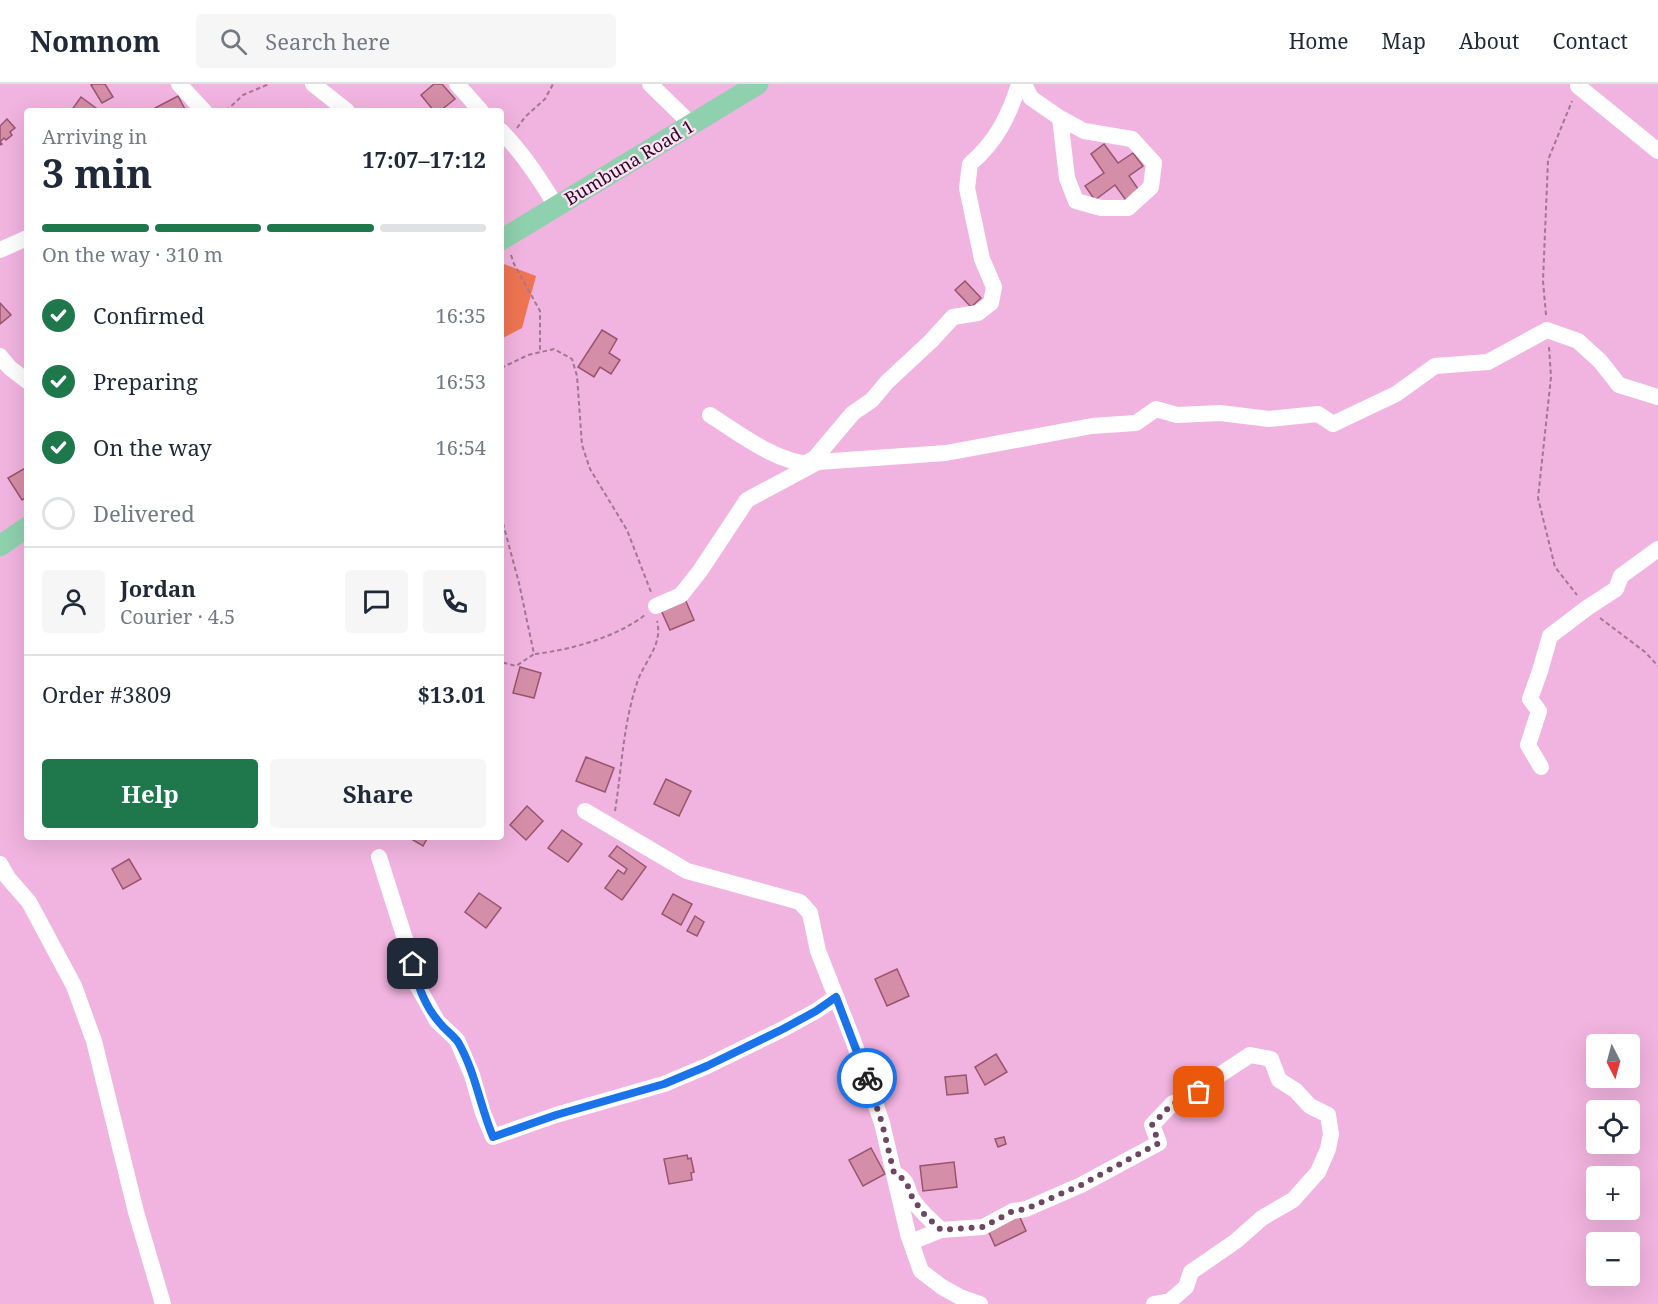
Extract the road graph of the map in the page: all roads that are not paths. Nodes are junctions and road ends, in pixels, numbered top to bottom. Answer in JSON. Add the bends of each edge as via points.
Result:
{"nodes":[{"id":1,"x":179,"y":84,"type":"edge"},
{"id":2,"x":314,"y":84,"type":"edge"},
{"id":3,"x":457,"y":84,"type":"edge"},
{"id":4,"x":650,"y":84,"type":"edge"},
{"id":5,"x":758,"y":84,"type":"edge"},
{"id":6,"x":1021,"y":84,"type":"edge"},
{"id":7,"x":1578,"y":86,"type":"road end"},
{"id":8,"x":201,"y":108,"type":"edge"},
{"id":9,"x":343,"y":108,"type":"edge"},
{"id":10,"x":479,"y":108,"type":"edge"},
{"id":11,"x":1060,"y":118,"type":"junction"},
{"id":12,"x":692,"y":125,"type":"junction"},
{"id":13,"x":504,"y":133,"type":"edge"},
{"id":14,"x":1658,"y":151,"type":"edge"},
{"id":15,"x":556,"y":206,"type":"junction"},
{"id":16,"x":24,"y":239,"type":"edge"},
{"id":17,"x":504,"y":239,"type":"edge"},
{"id":18,"x":0,"y":250,"type":"edge"},
{"id":19,"x":0,"y":356,"type":"edge"},
{"id":20,"x":24,"y":379,"type":"edge"},
{"id":21,"x":1658,"y":397,"type":"edge"},
{"id":22,"x":710,"y":416,"type":"dead end"},
{"id":23,"x":810,"y":463,"type":"junction"},
{"id":24,"x":24,"y":529,"type":"edge"},
{"id":25,"x":0,"y":546,"type":"edge"},
{"id":26,"x":1658,"y":549,"type":"edge"},
{"id":27,"x":656,"y":606,"type":"road end"},
{"id":28,"x":1541,"y":767,"type":"dead end"},
{"id":29,"x":585,"y":811,"type":"dead end"},
{"id":30,"x":379,"y":857,"type":"dead end"},
{"id":31,"x":0,"y":864,"type":"edge"},
{"id":32,"x":836,"y":997,"type":"junction"},
{"id":33,"x":894,"y":1173,"type":"junction"},
{"id":34,"x":941,"y":1230,"type":"junction"},
{"id":35,"x":911,"y":1242,"type":"junction"},
{"id":36,"x":163,"y":1304,"type":"edge"},
{"id":37,"x":980,"y":1304,"type":"edge"},
{"id":38,"x":1154,"y":1304,"type":"edge"}],
"edges":[{"from":1,"to":8,"type":"street"},
{"from":2,"to":9,"type":"street"},
{"from":3,"to":10,"type":"street"},
{"from":4,"to":12,"type":"street"},
{"from":5,"to":12,"type":"main road","name":"Bumbuna Road 1"},
{"from":6,"to":11,"type":"street","via":[[1030,98]]},
{"from":6,"to":23,"type":"street","via":[[1005,122],[987,149],[970,164],[967,188],[982,259],[994,287],[991,303],[978,313],[953,317],[872,400],[853,413]]},
{"from":7,"to":14,"type":"street"},
{"from":11,"to":11,"type":"street","via":[[1084,130],[1132,139],[1154,163],[1151,187],[1128,208],[1101,208],[1076,201],[1067,178]]},
{"from":12,"to":15,"type":"main road","name":"Bumbuna Road 1"},
{"from":13,"to":15,"type":"street"},
{"from":15,"to":17,"type":"main road","name":"Bumbuna Road 1"},
{"from":16,"to":18,"type":"street"},
{"from":19,"to":20,"type":"street"},
{"from":21,"to":23,"type":"street","via":[[1619,385],[1578,341],[1547,330],[1488,362],[1435,366],[1396,394],[1334,424],[1318,414],[1269,420],[1220,413],[1177,415],[1156,409],[1136,423],[1092,426],[946,453]]},
{"from":22,"to":23,"type":"street","via":[[743,438]]},
{"from":23,"to":27,"type":"street","via":[[747,500],[681,595]]},
{"from":24,"to":25,"type":"main road"},
{"from":26,"to":28,"type":"street","via":[[1621,576],[1616,589],[1550,636],[1530,699],[1539,711],[1528,745]]},
{"from":29,"to":32,"type":"street","via":[[687,870],[800,902],[810,913],[818,951]]},
{"from":30,"to":32,"type":"street","via":[[417,985],[437,1021],[457,1041],[493,1137],[664,1084],[783,1029]]},
{"from":31,"to":36,"type":"street","via":[[29,902],[74,986],[94,1041]]},
{"from":32,"to":33,"type":"street","via":[[882,1123]]},
{"from":33,"to":34,"type":"street","via":[[906,1181],[923,1213]]},
{"from":33,"to":35,"type":"street"},
{"from":34,"to":35,"type":"street"},
{"from":34,"to":38,"type":"street","via":[[983,1227],[1081,1185],[1159,1143],[1152,1125],[1173,1103],[1191,1102],[1215,1078],[1250,1056],[1271,1059],[1280,1080],[1310,1106],[1328,1115],[1331,1134],[1318,1172],[1293,1200],[1262,1218],[1191,1272],[1186,1287],[1170,1301]]},
{"from":35,"to":37,"type":"street","via":[[921,1271],[942,1287]]}]}
